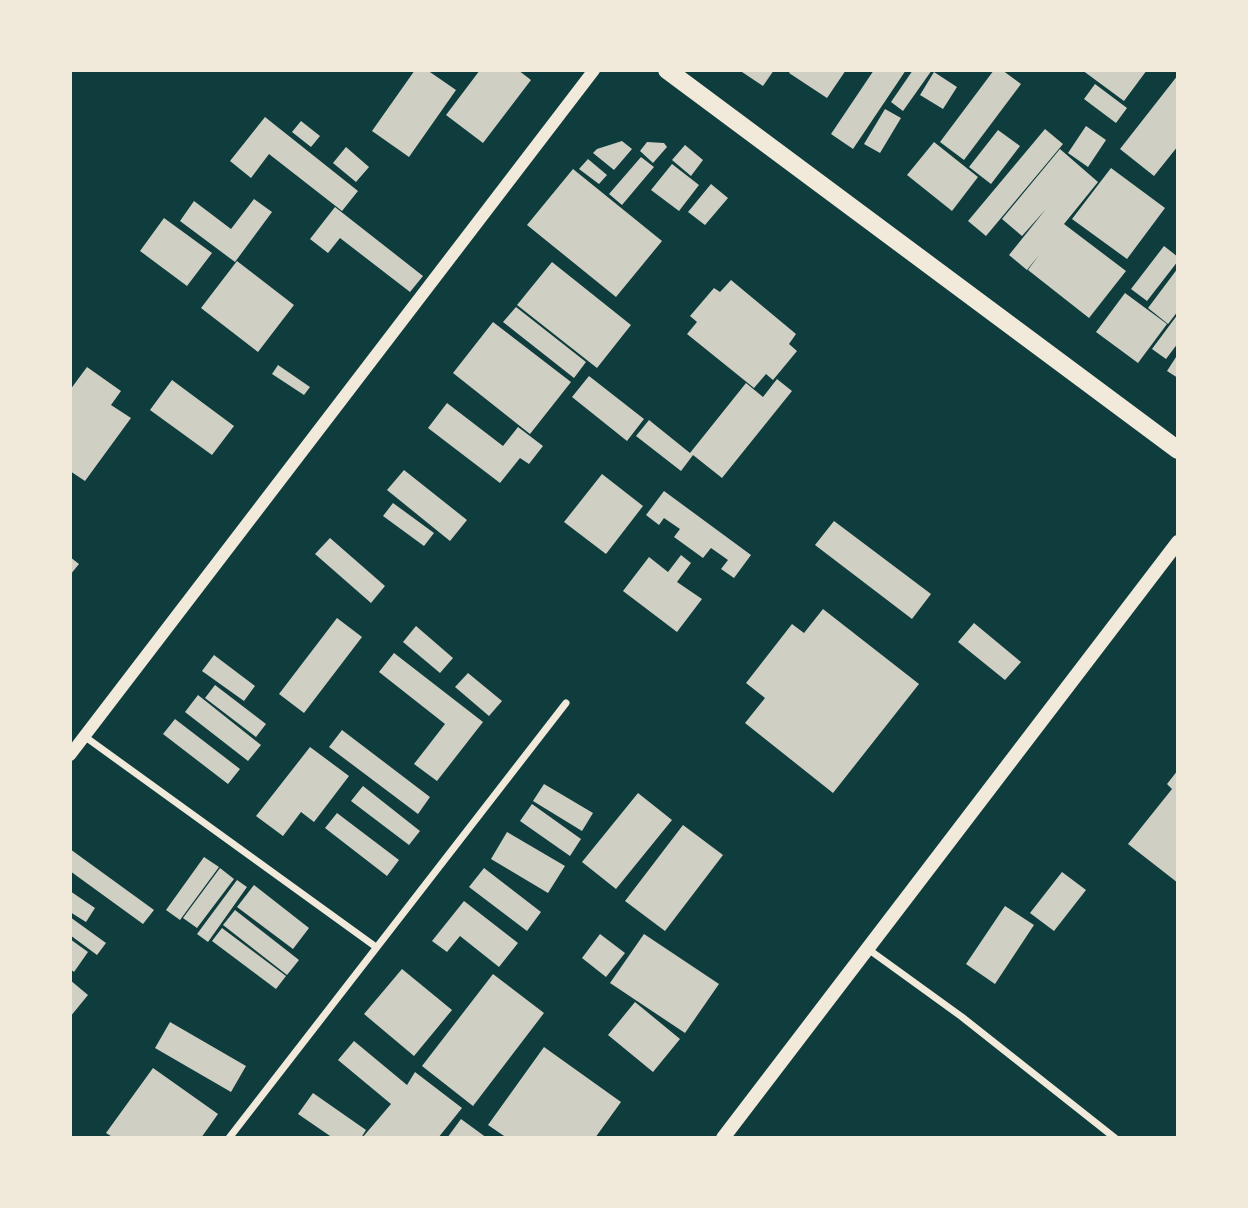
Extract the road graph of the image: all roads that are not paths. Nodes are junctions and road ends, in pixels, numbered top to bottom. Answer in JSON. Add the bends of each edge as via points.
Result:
{"nodes":[{"id":1,"x":594,"y":70,"type":"edge"},
{"id":2,"x":667,"y":70,"type":"edge"},
{"id":3,"x":1178,"y":450,"type":"edge"},
{"id":4,"x":1178,"y":542,"type":"edge"},
{"id":5,"x":566,"y":703,"type":"dead end"},
{"id":6,"x":84,"y":736,"type":"junction"},
{"id":7,"x":70,"y":755,"type":"edge"},
{"id":8,"x":376,"y":947,"type":"junction"},
{"id":9,"x":868,"y":949,"type":"junction"},
{"id":10,"x":229,"y":1138,"type":"edge"},
{"id":11,"x":723,"y":1138,"type":"edge"},
{"id":12,"x":1115,"y":1138,"type":"edge"}],
"edges":[{"from":1,"to":6,"type":"street"},
{"from":2,"to":3,"type":"main road"},
{"from":4,"to":9,"type":"main road"},
{"from":5,"to":8,"type":"street"},
{"from":6,"to":7,"type":"street"},
{"from":6,"to":8,"type":"street"},
{"from":8,"to":10,"type":"street"},
{"from":9,"to":11,"type":"main road"},
{"from":9,"to":12,"type":"street"}]}
